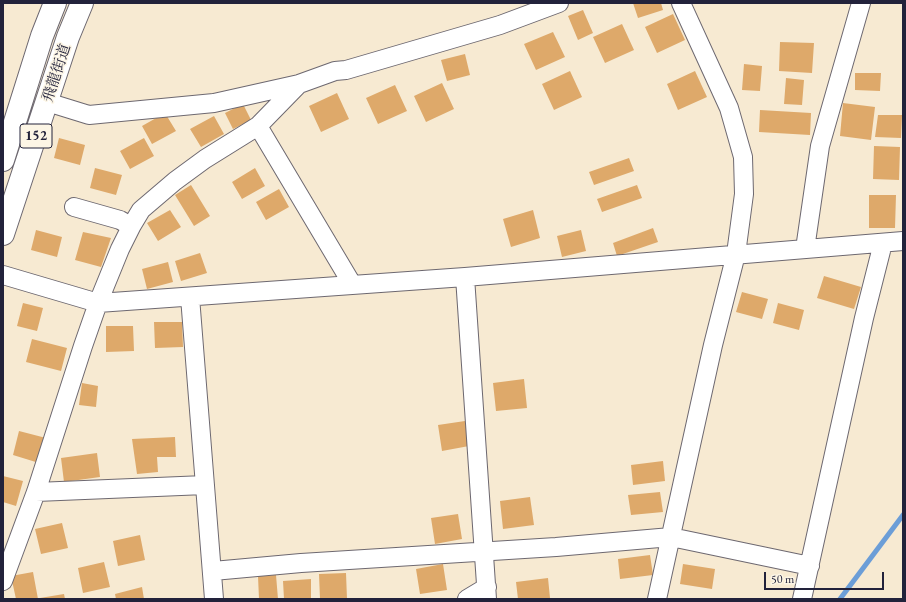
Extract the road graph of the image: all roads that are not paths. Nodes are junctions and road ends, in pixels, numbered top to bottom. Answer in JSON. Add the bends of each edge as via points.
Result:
{"nodes":[{"id":1,"x":55,"y":3,"type":"edge"},
{"id":2,"x":82,"y":3,"type":"edge"},
{"id":3,"x":560,"y":3,"type":"edge"},
{"id":4,"x":681,"y":3,"type":"edge"},
{"id":5,"x":861,"y":3,"type":"edge"},
{"id":6,"x":299,"y":84,"type":"junction"},
{"id":7,"x":47,"y":102,"type":"junction"},
{"id":8,"x":258,"y":126,"type":"junction"},
{"id":9,"x":3,"y":160,"type":"edge"},
{"id":10,"x":74,"y":207,"type":"dead end"},
{"id":11,"x":130,"y":229,"type":"junction"},
{"id":12,"x":3,"y":234,"type":"edge"},
{"id":13,"x":903,"y":241,"type":"edge"},
{"id":14,"x":883,"y":243,"type":"junction"},
{"id":15,"x":805,"y":249,"type":"junction"},
{"id":16,"x":736,"y":254,"type":"junction"},
{"id":17,"x":3,"y":276,"type":"edge"},
{"id":18,"x":465,"y":277,"type":"junction"},
{"id":19,"x":352,"y":284,"type":"junction"},
{"id":20,"x":190,"y":298,"type":"junction"},
{"id":21,"x":98,"y":303,"type":"junction"},
{"id":22,"x":205,"y":485,"type":"junction"},
{"id":23,"x":36,"y":492,"type":"junction"},
{"id":24,"x":671,"y":537,"type":"junction"},
{"id":25,"x":484,"y":551,"type":"junction"},
{"id":26,"x":810,"y":566,"type":"junction"},
{"id":27,"x":212,"y":571,"type":"junction"},
{"id":28,"x":3,"y":581,"type":"edge"},
{"id":29,"x":487,"y":593,"type":"edge"},
{"id":30,"x":214,"y":599,"type":"edge"},
{"id":31,"x":467,"y":599,"type":"edge"},
{"id":32,"x":657,"y":599,"type":"edge"},
{"id":33,"x":802,"y":599,"type":"edge"}],
"edges":[{"from":1,"to":9,"type":"highway","name":"飛龍街道","number":"152"},
{"from":2,"to":7,"type":"highway","name":"飛龍街道","number":"152"},
{"from":3,"to":6,"type":"street","via":[[500,25]]},
{"from":4,"to":16,"type":"street","via":[[729,108],[743,157],[744,194]]},
{"from":5,"to":15,"type":"street","via":[[820,146]]},
{"from":6,"to":7,"type":"street","via":[[214,103],[89,115]]},
{"from":6,"to":8,"type":"street"},
{"from":7,"to":12,"type":"highway","name":"飛龍街道","number":"152"},
{"from":8,"to":11,"type":"street","via":[[175,180],[141,210]]},
{"from":8,"to":19,"type":"street"},
{"from":10,"to":11,"type":"street","via":[[120,220]]},
{"from":11,"to":21,"type":"street"},
{"from":13,"to":14,"type":"street"},
{"from":14,"to":15,"type":"street"},
{"from":14,"to":26,"type":"street"},
{"from":15,"to":16,"type":"street"},
{"from":16,"to":18,"type":"street"},
{"from":16,"to":24,"type":"street"},
{"from":17,"to":21,"type":"street"},
{"from":18,"to":19,"type":"street"},
{"from":18,"to":25,"type":"street"},
{"from":19,"to":20,"type":"street"},
{"from":20,"to":21,"type":"street"},
{"from":20,"to":22,"type":"street"},
{"from":21,"to":23,"type":"street"},
{"from":22,"to":23,"type":"street"},
{"from":22,"to":27,"type":"street"},
{"from":23,"to":28,"type":"street"},
{"from":24,"to":25,"type":"street"},
{"from":24,"to":26,"type":"street"},
{"from":24,"to":32,"type":"street"},
{"from":25,"to":27,"type":"street"},
{"from":25,"to":29,"type":"street"},
{"from":26,"to":33,"type":"street"},
{"from":27,"to":30,"type":"street"},
{"from":29,"to":31,"type":"street"}]}
